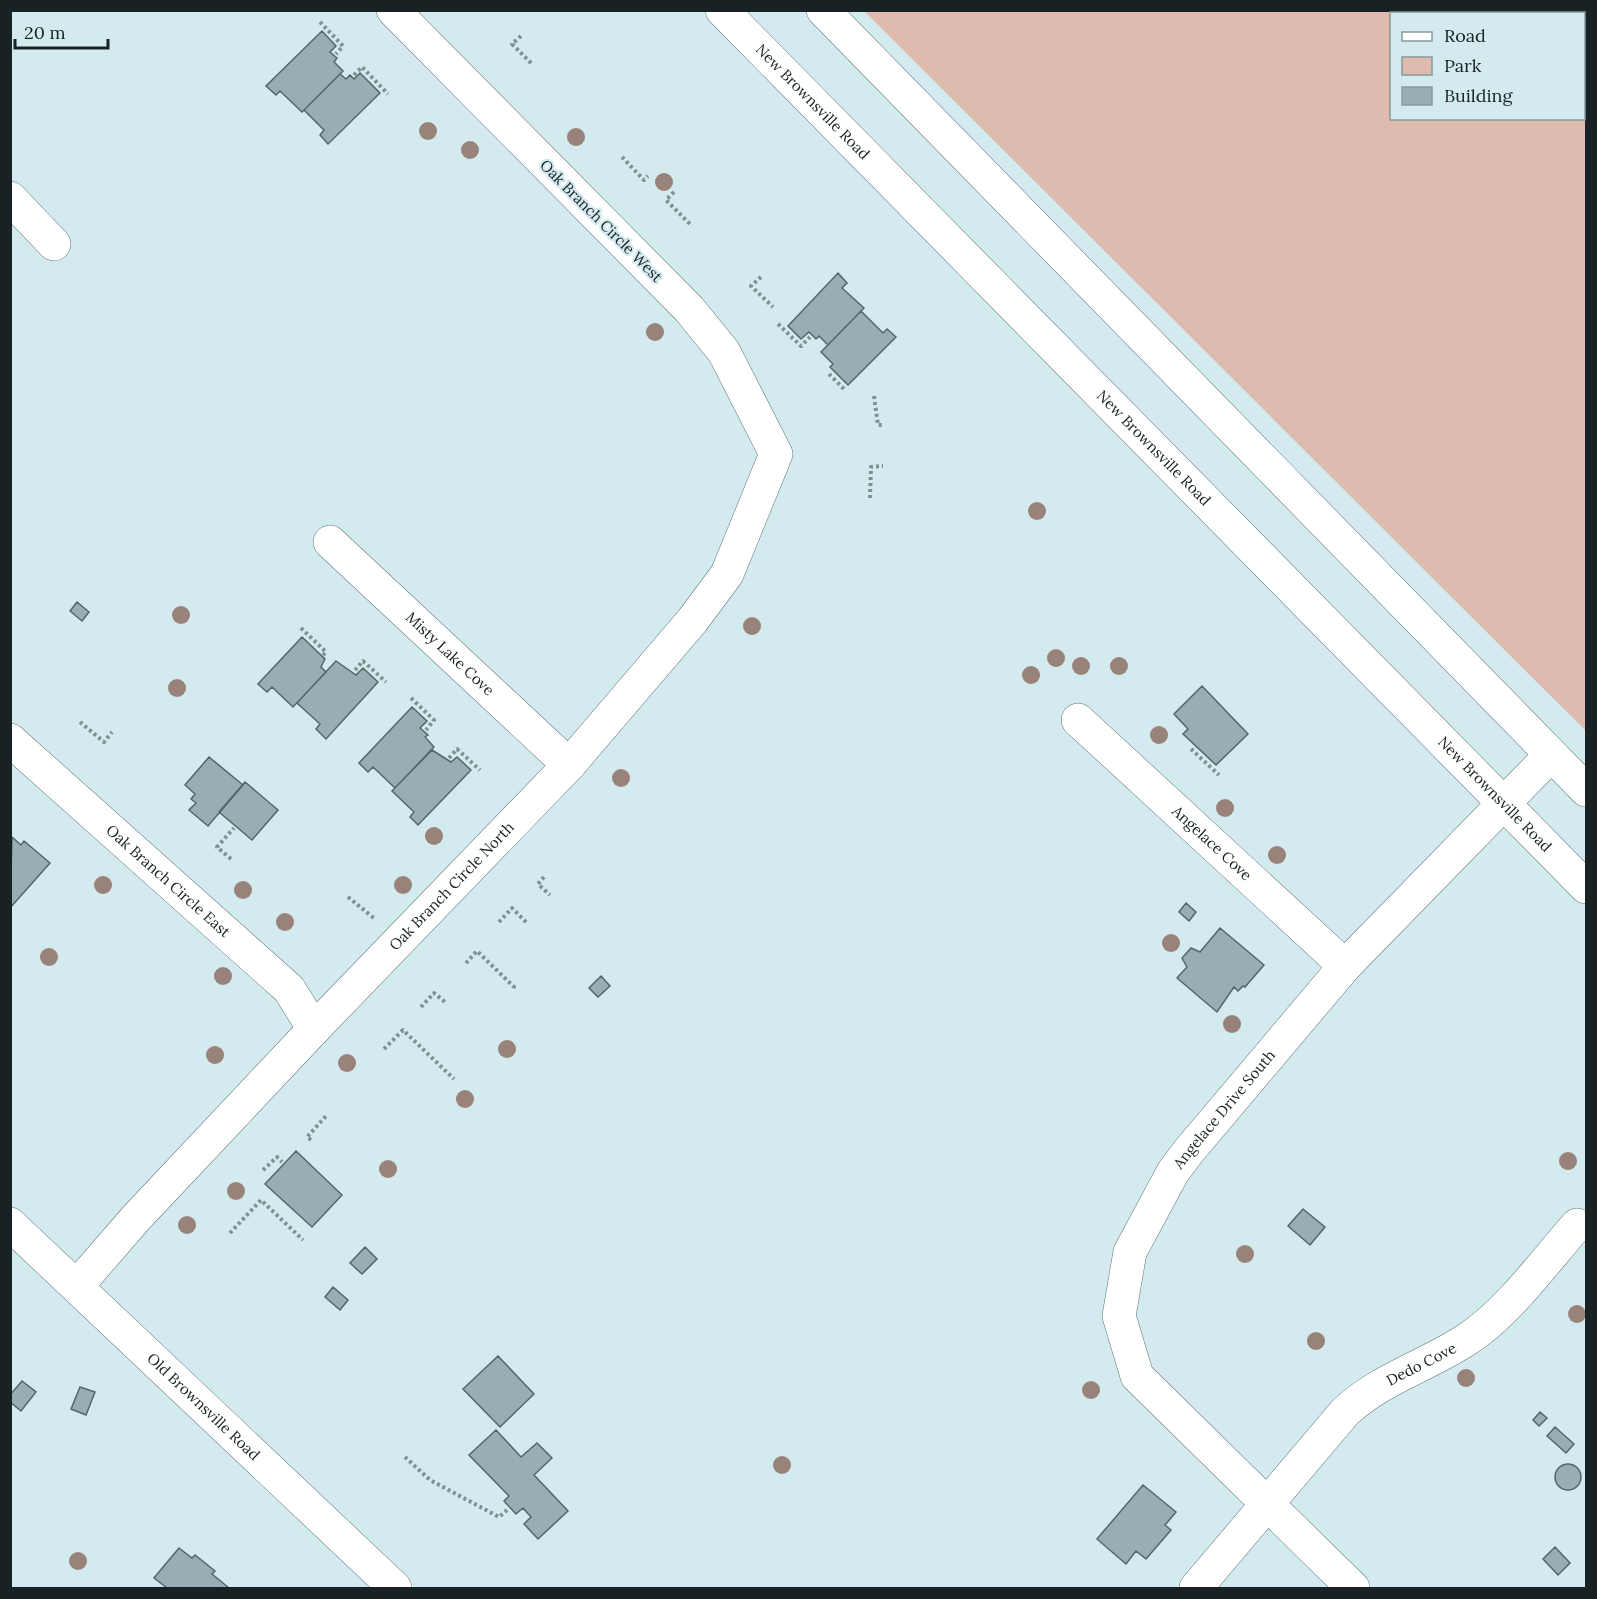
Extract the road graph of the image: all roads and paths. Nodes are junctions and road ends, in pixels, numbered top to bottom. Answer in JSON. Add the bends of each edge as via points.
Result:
{"nodes":[{"id":1,"x":393,"y":10,"type":"edge"},
{"id":2,"x":722,"y":10,"type":"edge"},
{"id":3,"x":823,"y":10,"type":"edge"},
{"id":4,"x":320,"y":22,"type":"dead end"},
{"id":5,"x":521,"y":36,"type":"dead end"},
{"id":6,"x":336,"y":54,"type":"dead end"},
{"id":7,"x":532,"y":64,"type":"dead end"},
{"id":8,"x":354,"y":75,"type":"dead end"},
{"id":9,"x":388,"y":94,"type":"dead end"},
{"id":10,"x":622,"y":157,"type":"dead end"},
{"id":11,"x":648,"y":176,"type":"dead end"},
{"id":12,"x":674,"y":192,"type":"dead end"},
{"id":13,"x":10,"y":198,"type":"edge"},
{"id":14,"x":692,"y":226,"type":"dead end"},
{"id":15,"x":54,"y":244,"type":"dead end"},
{"id":16,"x":761,"y":277,"type":"dead end"},
{"id":17,"x":773,"y":307,"type":"dead end"},
{"id":18,"x":778,"y":324,"type":"dead end"},
{"id":19,"x":810,"y":337,"type":"dead end"},
{"id":20,"x":829,"y":374,"type":"dead end"},
{"id":21,"x":846,"y":391,"type":"dead end"},
{"id":22,"x":874,"y":396,"type":"dead end"},
{"id":23,"x":882,"y":425,"type":"dead end"},
{"id":24,"x":776,"y":454,"type":"joint"},
{"id":25,"x":883,"y":466,"type":"dead end"},
{"id":26,"x":870,"y":498,"type":"dead end"},
{"id":27,"x":330,"y":542,"type":"dead end"},
{"id":28,"x":301,"y":628,"type":"dead end"},
{"id":29,"x":322,"y":654,"type":"dead end"},
{"id":30,"x":355,"y":670,"type":"dead end"},
{"id":31,"x":386,"y":682,"type":"dead end"},
{"id":32,"x":411,"y":698,"type":"dead end"},
{"id":33,"x":1078,"y":720,"type":"dead end"},
{"id":34,"x":80,"y":722,"type":"dead end"},
{"id":35,"x":426,"y":730,"type":"dead end"},
{"id":36,"x":112,"y":732,"type":"dead end"},
{"id":37,"x":10,"y":740,"type":"edge"},
{"id":38,"x":1191,"y":749,"type":"dead end"},
{"id":39,"x":1551,"y":755,"type":"junction"},
{"id":40,"x":449,"y":758,"type":"dead end"},
{"id":41,"x":569,"y":765,"type":"junction"},
{"id":42,"x":480,"y":770,"type":"dead end"},
{"id":43,"x":1219,"y":775,"type":"dead end"},
{"id":44,"x":1587,"y":790,"type":"edge"},
{"id":45,"x":1503,"y":803,"type":"junction"},
{"id":46,"x":234,"y":828,"type":"dead end"},
{"id":47,"x":231,"y":859,"type":"dead end"},
{"id":48,"x":544,"y":877,"type":"dead end"},
{"id":49,"x":1587,"y":887,"type":"edge"},
{"id":50,"x":550,"y":895,"type":"dead end"},
{"id":51,"x":348,"y":897,"type":"dead end"},
{"id":52,"x":379,"y":922,"type":"dead end"},
{"id":53,"x":499,"y":922,"type":"dead end"},
{"id":54,"x":527,"y":924,"type":"dead end"},
{"id":55,"x":466,"y":963,"type":"dead end"},
{"id":56,"x":1346,"y":966,"type":"junction"},
{"id":57,"x":513,"y":989,"type":"dead end"},
{"id":58,"x":445,"y":1002,"type":"dead end"},
{"id":59,"x":421,"y":1007,"type":"dead end"},
{"id":60,"x":314,"y":1029,"type":"junction"},
{"id":61,"x":384,"y":1049,"type":"dead end"},
{"id":62,"x":454,"y":1079,"type":"dead end"},
{"id":63,"x":327,"y":1115,"type":"dead end"},
{"id":64,"x":311,"y":1140,"type":"dead end"},
{"id":65,"x":282,"y":1162,"type":"dead end"},
{"id":66,"x":263,"y":1170,"type":"dead end"},
{"id":67,"x":10,"y":1224,"type":"edge"},
{"id":68,"x":1577,"y":1225,"type":"dead end"},
{"id":69,"x":230,"y":1233,"type":"dead end"},
{"id":70,"x":303,"y":1240,"type":"dead end"},
{"id":71,"x":77,"y":1286,"type":"junction"},
{"id":72,"x":405,"y":1457,"type":"dead end"},
{"id":73,"x":1268,"y":1504,"type":"junction"},
{"id":74,"x":507,"y":1510,"type":"dead end"},
{"id":75,"x":395,"y":1588,"type":"edge"},
{"id":76,"x":1196,"y":1588,"type":"edge"},
{"id":77,"x":1353,"y":1588,"type":"edge"}],
"edges":[{"from":1,"to":24,"type":"street","name":"Oak Branch Circle West","via":[[689,309],[724,352]]},
{"from":2,"to":45,"type":"street","name":"New Brownsville Road"},
{"from":3,"to":39,"type":"street"},
{"from":4,"to":6,"type":"path","via":[[343,46]]},
{"from":5,"to":7,"type":"path","via":[[512,44]]},
{"from":8,"to":9,"type":"path","via":[[362,67]]},
{"from":10,"to":11,"type":"path","via":[[644,180]]},
{"from":12,"to":14,"type":"path","via":[[666,200]]},
{"from":13,"to":15,"type":"street"},
{"from":16,"to":17,"type":"path","via":[[752,286]]},
{"from":18,"to":19,"type":"path","via":[[801,346]]},
{"from":20,"to":21,"type":"path"},
{"from":22,"to":23,"type":"path","via":[[878,425]]},
{"from":24,"to":41,"type":"street","name":"Oak Branch Circle North","via":[[727,574]]},
{"from":25,"to":26,"type":"path","via":[[871,467]]},
{"from":27,"to":41,"type":"street","name":"Misty Lake Cove"},
{"from":28,"to":29,"type":"path","via":[[326,651]]},
{"from":30,"to":31,"type":"path","via":[[363,661]]},
{"from":32,"to":35,"type":"path","via":[[434,720]]},
{"from":33,"to":56,"type":"street","name":"Angelace Cove"},
{"from":34,"to":36,"type":"path","via":[[104,742]]},
{"from":37,"to":60,"type":"street","name":"Oak Branch Circle East","via":[[289,989]]},
{"from":38,"to":43,"type":"path"},
{"from":39,"to":44,"type":"street"},
{"from":39,"to":45,"type":"street","name":"Angelace Drive South"},
{"from":40,"to":42,"type":"path","via":[[457,749]]},
{"from":41,"to":60,"type":"street","name":"Oak Branch Circle North"},
{"from":45,"to":49,"type":"street","name":"New Brownsville Road"},
{"from":45,"to":56,"type":"street","name":"Angelace Drive South"},
{"from":46,"to":47,"type":"path","via":[[218,847]]},
{"from":48,"to":50,"type":"path","via":[[538,884]]},
{"from":51,"to":52,"type":"path"},
{"from":53,"to":54,"type":"path","via":[[512,908]]},
{"from":55,"to":57,"type":"path","via":[[477,951]]},
{"from":56,"to":73,"type":"street","name":"Angelace Drive South","via":[[1173,1173],[1130,1252],[1119,1316],[1137,1376]]},
{"from":58,"to":59,"type":"path","via":[[434,993]]},
{"from":60,"to":71,"type":"street","name":"Oak Branch Circle North"},
{"from":61,"to":62,"type":"path","via":[[403,1030]]},
{"from":63,"to":64,"type":"path","via":[[307,1137]]},
{"from":65,"to":66,"type":"path","via":[[277,1157]]},
{"from":67,"to":71,"type":"street","name":"Old Brownsville Road"},
{"from":68,"to":73,"type":"street","name":"Dedo Cove","via":[[1486,1324],[1467,1339],[1398,1374],[1353,1404]]},
{"from":69,"to":70,"type":"path","via":[[261,1200]]},
{"from":71,"to":75,"type":"street","name":"Old Brownsville Road"},
{"from":72,"to":74,"type":"path","via":[[430,1480],[499,1517]]},
{"from":73,"to":76,"type":"street","name":"Dedo Cove"},
{"from":73,"to":77,"type":"street","name":"Angelace Drive South"}]}
